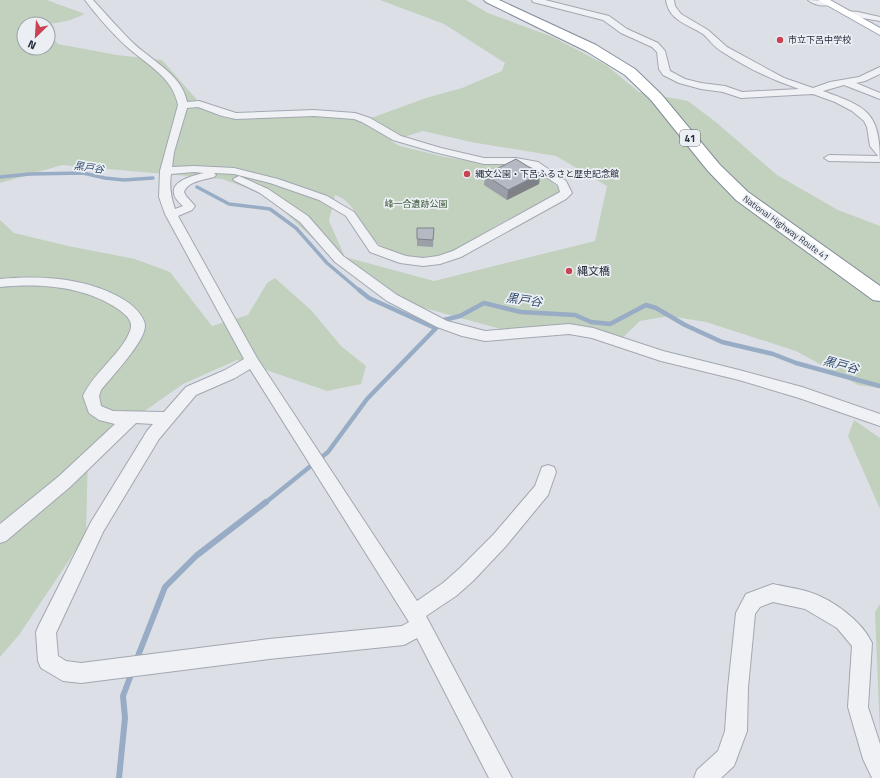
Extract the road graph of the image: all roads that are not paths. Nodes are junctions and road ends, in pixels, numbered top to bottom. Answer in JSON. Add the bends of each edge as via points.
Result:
{"nodes":[{"id":1,"x":89,"y":0,"type":"edge"},
{"id":2,"x":490,"y":0,"type":"edge"},
{"id":3,"x":536,"y":0,"type":"edge"},
{"id":4,"x":670,"y":0,"type":"edge"},
{"id":5,"x":812,"y":0,"type":"edge"},
{"id":6,"x":827,"y":2,"type":"edge"},
{"id":7,"x":848,"y":13,"type":"junction"},
{"id":8,"x":880,"y":19,"type":"edge"},
{"id":9,"x":880,"y":32,"type":"edge"},
{"id":10,"x":880,"y":70,"type":"edge"},
{"id":11,"x":845,"y":82,"type":"junction"},
{"id":12,"x":814,"y":91,"type":"junction"},
{"id":13,"x":880,"y":96,"type":"edge"},
{"id":14,"x":183,"y":105,"type":"junction"},
{"id":15,"x":880,"y":153,"type":"edge"},
{"id":16,"x":829,"y":158,"type":"dead end"},
{"id":17,"x":880,"y":159,"type":"edge"},
{"id":18,"x":165,"y":171,"type":"junction"},
{"id":19,"x":171,"y":214,"type":"junction"},
{"id":20,"x":0,"y":284,"type":"edge"},
{"id":21,"x":880,"y":295,"type":"edge"},
{"id":22,"x":252,"y":361,"type":"junction"},
{"id":23,"x":132,"y":417,"type":"junction"},
{"id":24,"x":166,"y":418,"type":"junction"},
{"id":25,"x":880,"y":420,"type":"edge"},
{"id":26,"x":548,"y":472,"type":"dead end"},
{"id":27,"x":0,"y":535,"type":"edge"},
{"id":28,"x":418,"y":620,"type":"junction"},
{"id":29,"x":880,"y":770,"type":"edge"},
{"id":30,"x":501,"y":778,"type":"edge"},
{"id":31,"x":705,"y":778,"type":"edge"}],
"edges":[{"from":1,"to":14,"type":"street","via":[[129,44],[168,76],[179,89]]},
{"from":2,"to":21,"type":"highway","name":"National Highway Route 41","number":"41","via":[[591,48],[630,72],[656,97],[714,168],[742,196]]},
{"from":3,"to":12,"type":"street","via":[[606,18],[624,31],[655,45],[661,51],[666,73],[682,81],[725,89],[741,95]]},
{"from":4,"to":12,"type":"street","via":[[678,16],[706,33],[724,49],[781,80]]},
{"from":5,"to":6,"type":"street"},
{"from":6,"to":7,"type":"main road"},
{"from":7,"to":8,"type":"street"},
{"from":7,"to":9,"type":"main road"},
{"from":10,"to":11,"type":"street","via":[[862,79]]},
{"from":11,"to":12,"type":"street"},
{"from":11,"to":13,"type":"street"},
{"from":12,"to":15,"type":"street","via":[[841,101],[863,114],[870,124],[873,142]]},
{"from":14,"to":18,"type":"street"},
{"from":14,"to":18,"type":"street","via":[[199,104],[236,116],[356,116],[397,138],[438,150],[484,161],[534,164],[562,183],[566,193],[457,254],[423,262],[404,260],[374,249],[350,214],[316,195],[234,171]]},
{"from":16,"to":17,"type":"street"},
{"from":18,"to":19,"type":"street","via":[[165,197]]},
{"from":19,"to":22,"type":"street"},
{"from":19,"to":25,"type":"street","via":[[188,208],[187,203],[180,197],[179,190],[193,179],[212,175],[244,181],[264,190],[304,218],[340,259],[392,298],[442,324],[484,336],[569,329],[593,333],[661,356],[802,393]]},
{"from":20,"to":23,"type":"street","via":[[25,281],[92,290],[107,295],[134,315],[138,325],[135,336],[95,387],[91,396],[94,409],[104,416],[116,419]]},
{"from":22,"to":24,"type":"street","via":[[230,374],[191,390]]},
{"from":22,"to":28,"type":"street"},
{"from":23,"to":24,"type":"street"},
{"from":23,"to":27,"type":"street","via":[[64,482]]},
{"from":24,"to":28,"type":"street","via":[[97,527],[46,632],[48,661],[63,671],[103,671],[269,649],[404,635]]},
{"from":26,"to":28,"type":"street","via":[[542,490],[522,514],[463,579],[423,609]]},
{"from":28,"to":30,"type":"street"},
{"from":29,"to":31,"type":"street","via":[[874,759],[858,707],[862,643],[844,621],[809,601],[773,593],[753,600],[746,614],[736,731],[726,758]]}]}
